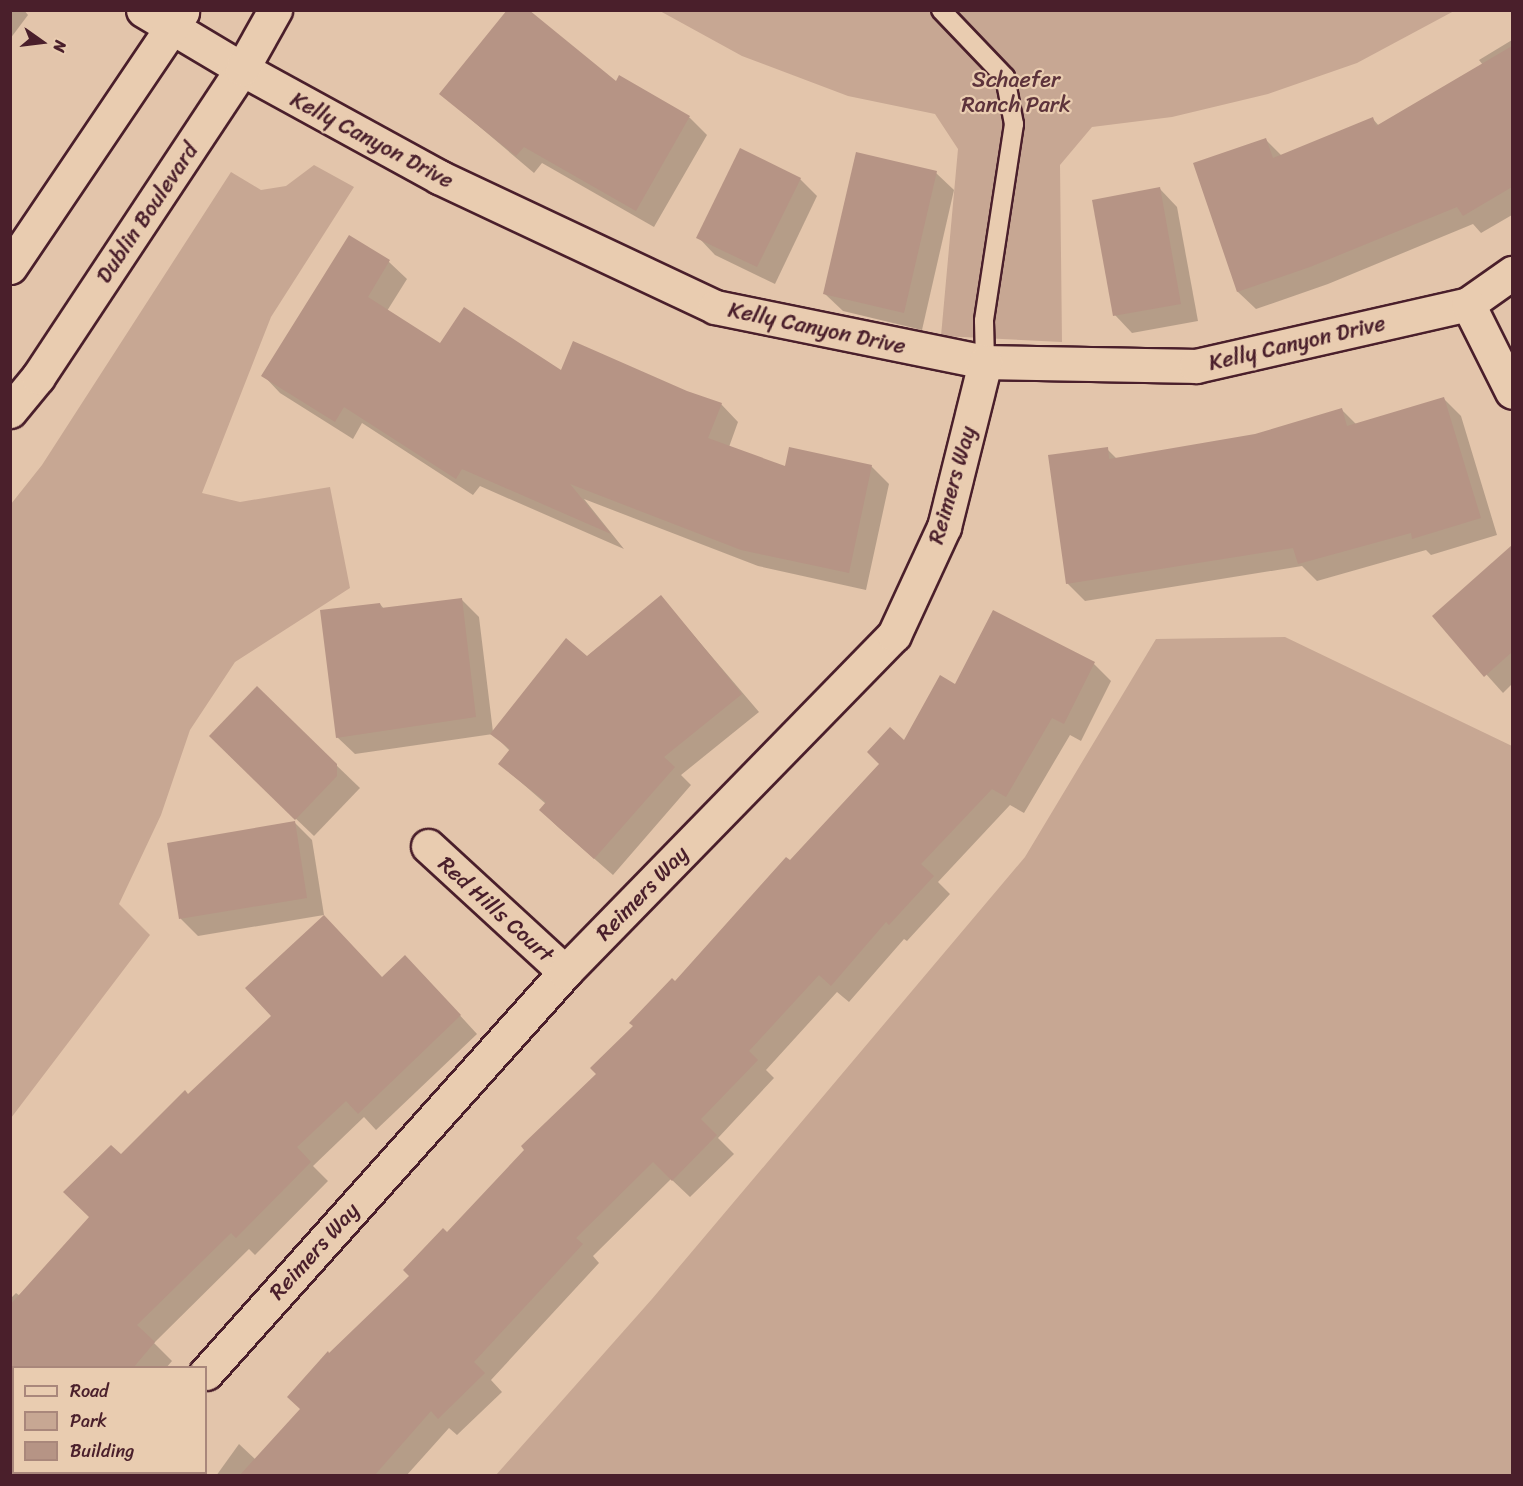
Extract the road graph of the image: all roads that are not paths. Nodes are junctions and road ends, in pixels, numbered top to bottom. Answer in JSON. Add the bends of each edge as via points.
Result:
{"nodes":[{"id":1,"x":143,"y":10,"type":"edge"},
{"id":2,"x":275,"y":10,"type":"edge"},
{"id":3,"x":941,"y":10,"type":"edge"},
{"id":4,"x":177,"y":20,"type":"edge"},
{"id":5,"x":242,"y":69,"type":"junction"},
{"id":6,"x":10,"y":267,"type":"edge"},
{"id":7,"x":1512,"y":273,"type":"edge"},
{"id":8,"x":1468,"y":304,"type":"junction"},
{"id":9,"x":985,"y":362,"type":"junction"},
{"id":10,"x":1512,"y":392,"type":"edge"},
{"id":11,"x":10,"y":411,"type":"edge"},
{"id":12,"x":428,"y":846,"type":"dead end"},
{"id":13,"x":565,"y":972,"type":"junction"},
{"id":14,"x":207,"y":1372,"type":"edge"}],
"edges":[{"from":1,"to":4,"type":"street","name":"Kelly Canyon Drive"},
{"from":2,"to":5,"type":"street","name":"Dublin Boulevard"},
{"from":3,"to":9,"type":"lane","via":[[1005,77],[1014,124],[984,321]]},
{"from":4,"to":5,"type":"street","name":"Kelly Canyon Drive"},
{"from":4,"to":6,"type":"street"},
{"from":5,"to":9,"type":"street","name":"Kelly Canyon Drive","via":[[439,177],[715,307]]},
{"from":5,"to":11,"type":"street","name":"Dublin Boulevard","via":[[38,376]]},
{"from":7,"to":8,"type":"street","name":"Kelly Canyon Drive"},
{"from":8,"to":9,"type":"street","name":"Kelly Canyon Drive","via":[[1196,366]]},
{"from":8,"to":10,"type":"street"},
{"from":9,"to":13,"type":"street","name":"Reimers Way","via":[[944,527],[894,635]]},
{"from":12,"to":13,"type":"street","name":"Red Hills Court"},
{"from":13,"to":14,"type":"street","name":"Reimers Way"}]}
